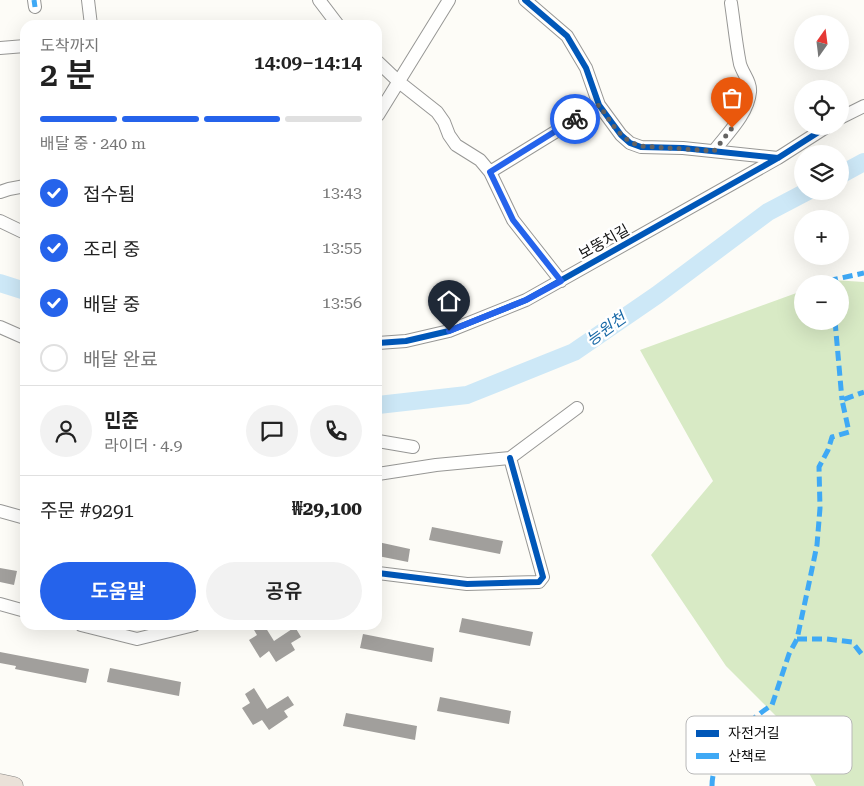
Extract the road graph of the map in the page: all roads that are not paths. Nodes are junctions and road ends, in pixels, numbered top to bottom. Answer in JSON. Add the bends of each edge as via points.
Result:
{"nodes":[{"id":1,"x":88,"y":0,"type":"edge"},
{"id":2,"x":319,"y":0,"type":"edge"},
{"id":3,"x":449,"y":0,"type":"edge"},
{"id":4,"x":526,"y":0,"type":"edge"},
{"id":5,"x":731,"y":3,"type":"dead end"},
{"id":6,"x":90,"y":20,"type":"edge"},
{"id":7,"x":333,"y":20,"type":"edge"},
{"id":8,"x":20,"y":46,"type":"edge"},
{"id":9,"x":0,"y":48,"type":"edge"},
{"id":10,"x":382,"y":66,"type":"edge"},
{"id":11,"x":399,"y":82,"type":"junction"},
{"id":12,"x":599,"y":105,"type":"junction"},
{"id":13,"x":864,"y":106,"type":"edge"},
{"id":14,"x":382,"y":109,"type":"edge"},
{"id":15,"x":849,"y":114,"type":"edge"},
{"id":16,"x":814,"y":135,"type":"edge"},
{"id":17,"x":714,"y":151,"type":"junction"},
{"id":18,"x":778,"y":158,"type":"junction"},
{"id":19,"x":490,"y":172,"type":"junction"},
{"id":20,"x":20,"y":187,"type":"edge"},
{"id":21,"x":0,"y":192,"type":"edge"},
{"id":22,"x":0,"y":221,"type":"edge"},
{"id":23,"x":20,"y":231,"type":"edge"},
{"id":24,"x":561,"y":281,"type":"junction"},
{"id":25,"x":0,"y":327,"type":"edge"},
{"id":26,"x":20,"y":336,"type":"edge"},
{"id":27,"x":382,"y":343,"type":"edge"},
{"id":28,"x":577,"y":408,"type":"dead end"},
{"id":29,"x":382,"y":442,"type":"edge"},
{"id":30,"x":413,"y":447,"type":"dead end"},
{"id":31,"x":510,"y":458,"type":"junction"},
{"id":32,"x":382,"y":473,"type":"edge"},
{"id":33,"x":0,"y":511,"type":"edge"},
{"id":34,"x":20,"y":517,"type":"edge"},
{"id":35,"x":382,"y":573,"type":"edge"},
{"id":36,"x":0,"y":604,"type":"edge"},
{"id":37,"x":20,"y":610,"type":"edge"},
{"id":38,"x":101,"y":630,"type":"edge"},
{"id":39,"x":174,"y":630,"type":"edge"},
{"id":40,"x":0,"y":783,"type":"edge"},
{"id":41,"x":14,"y":786,"type":"edge"}],
"edges":[{"from":1,"to":6,"type":"street"},
{"from":2,"to":7,"type":"street"},
{"from":3,"to":11,"type":"street"},
{"from":4,"to":12,"type":"street","via":[[567,36],[586,68]]},
{"from":5,"to":17,"type":"street","via":[[740,60],[750,90],[749,99],[741,116]]},
{"from":8,"to":9,"type":"street"},
{"from":10,"to":11,"type":"street"},
{"from":11,"to":14,"type":"street"},
{"from":11,"to":19,"type":"street","via":[[437,112],[456,145],[480,160]]},
{"from":12,"to":17,"type":"street","via":[[620,135],[630,143]]},
{"from":12,"to":19,"type":"street"},
{"from":13,"to":15,"type":"street"},
{"from":16,"to":18,"type":"street","name":"보뚱치길"},
{"from":17,"to":18,"type":"street"},
{"from":18,"to":24,"type":"street","name":"보뚱치길"},
{"from":19,"to":24,"type":"street","via":[[513,220]]},
{"from":20,"to":21,"type":"street"},
{"from":22,"to":23,"type":"street"},
{"from":24,"to":27,"type":"street","name":"보뚱치길","via":[[526,300],[449,331]]},
{"from":25,"to":26,"type":"street"},
{"from":28,"to":31,"type":"street"},
{"from":29,"to":30,"type":"street"},
{"from":31,"to":32,"type":"street"},
{"from":31,"to":35,"type":"street","via":[[544,577],[539,582],[467,584]]},
{"from":33,"to":34,"type":"street"},
{"from":36,"to":37,"type":"street"},
{"from":38,"to":39,"type":"street","via":[[137,639]]},
{"from":40,"to":41,"type":"highway"}]}
